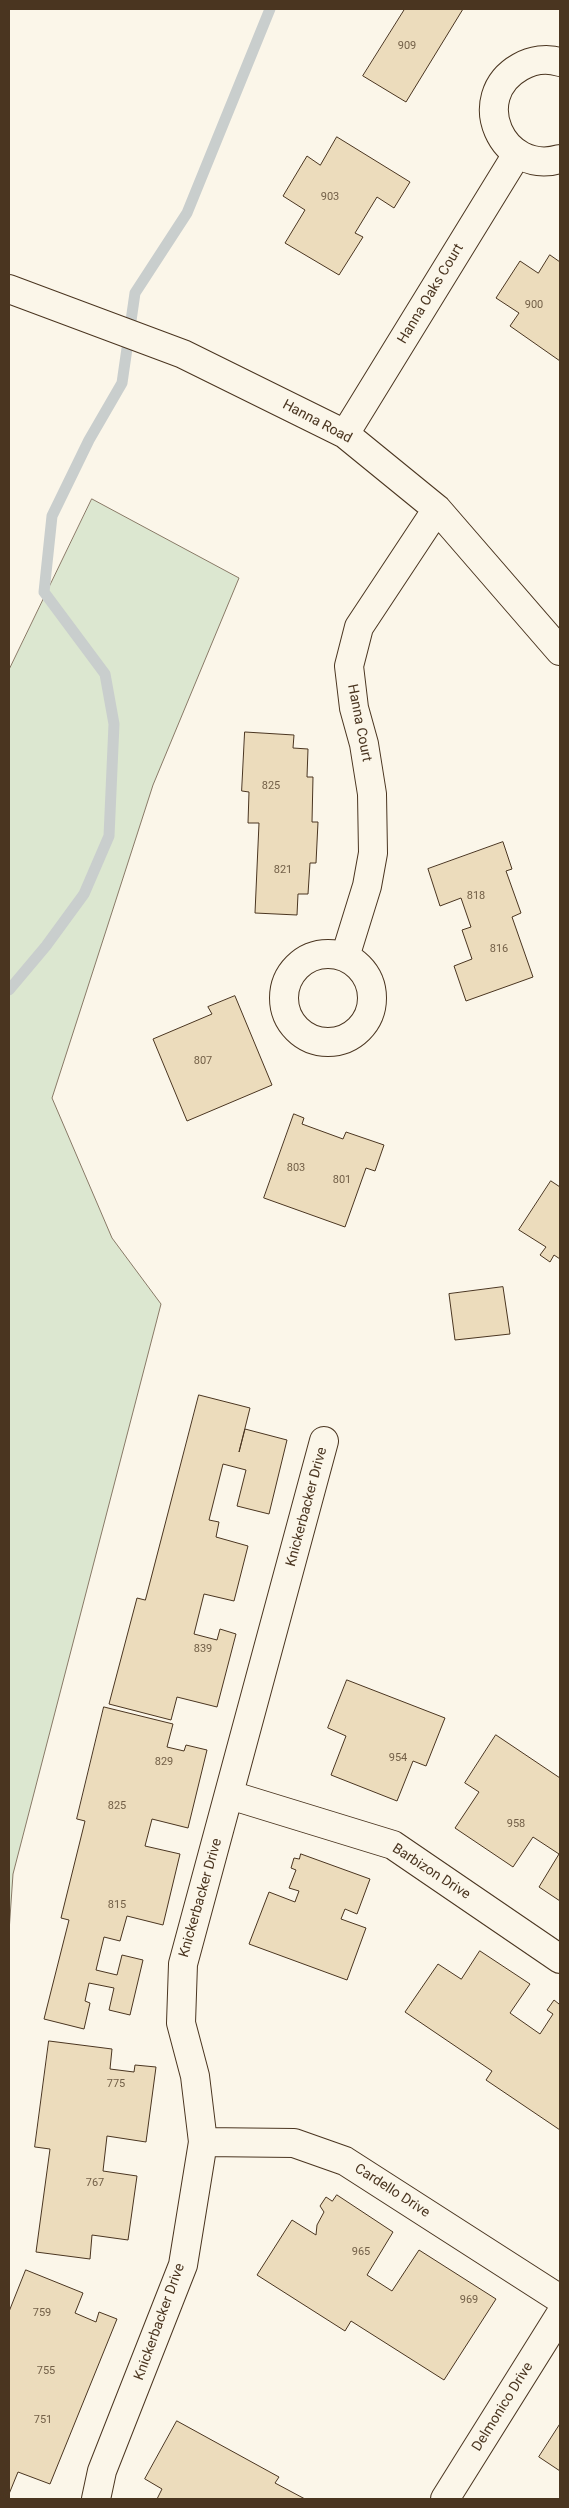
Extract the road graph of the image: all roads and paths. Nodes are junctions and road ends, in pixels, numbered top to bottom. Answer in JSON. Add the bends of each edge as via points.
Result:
{"nodes":[{"id":1,"x":560,"y":62,"type":"edge"},
{"id":2,"x":517,"y":154,"type":"junction"},
{"id":3,"x":560,"y":159,"type":"edge"},
{"id":4,"x":9,"y":288,"type":"edge"},
{"id":5,"x":345,"y":434,"type":"junction"},
{"id":6,"x":437,"y":509,"type":"junction"},
{"id":7,"x":560,"y":651,"type":"edge"},
{"id":8,"x":344,"y":957,"type":"dead end"},
{"id":9,"x":324,"y":1440,"type":"dead end"},
{"id":10,"x":230,"y":1795,"type":"junction"},
{"id":11,"x":560,"y":1959,"type":"edge"},
{"id":12,"x":203,"y":2142,"type":"junction"},
{"id":13,"x":560,"y":2299,"type":"edge"},
{"id":14,"x":560,"y":2316,"type":"edge"},
{"id":15,"x":96,"y":2499,"type":"edge"},
{"id":16,"x":446,"y":2499,"type":"edge"}],
"edges":[{"from":1,"to":2,"type":"street","via":[[542,60],[527,63],[512,71],[502,83],[495,98],[497,130]]},
{"from":2,"to":3,"type":"street","via":[[533,161]]},
{"from":2,"to":5,"type":"street","name":"Hanna Oaks Court"},
{"from":4,"to":5,"type":"street","name":"Hanna Road","via":[[183,354]]},
{"from":5,"to":6,"type":"street","name":"Hanna Road"},
{"from":6,"to":7,"type":"street","name":"Hanna Road"},
{"from":6,"to":8,"type":"street","name":"Hanna Court","via":[[359,627],[349,666],[354,708],[372,794],[374,853]]},
{"from":9,"to":10,"type":"street","name":"Knickerbacker Drive"},
{"from":10,"to":11,"type":"street","name":"Barbizon Drive","via":[[392,1845]]},
{"from":10,"to":12,"type":"street","name":"Knickerbacker Drive","via":[[183,1964],[181,2023],[195,2076]]},
{"from":12,"to":13,"type":"street","name":"Cardello Drive","via":[[294,2143],[344,2161]]},
{"from":12,"to":15,"type":"street","name":"Knickerbacker Drive","via":[[183,2266],[102,2471]]},
{"from":14,"to":16,"type":"street","name":"Delmonico Drive"}]}
